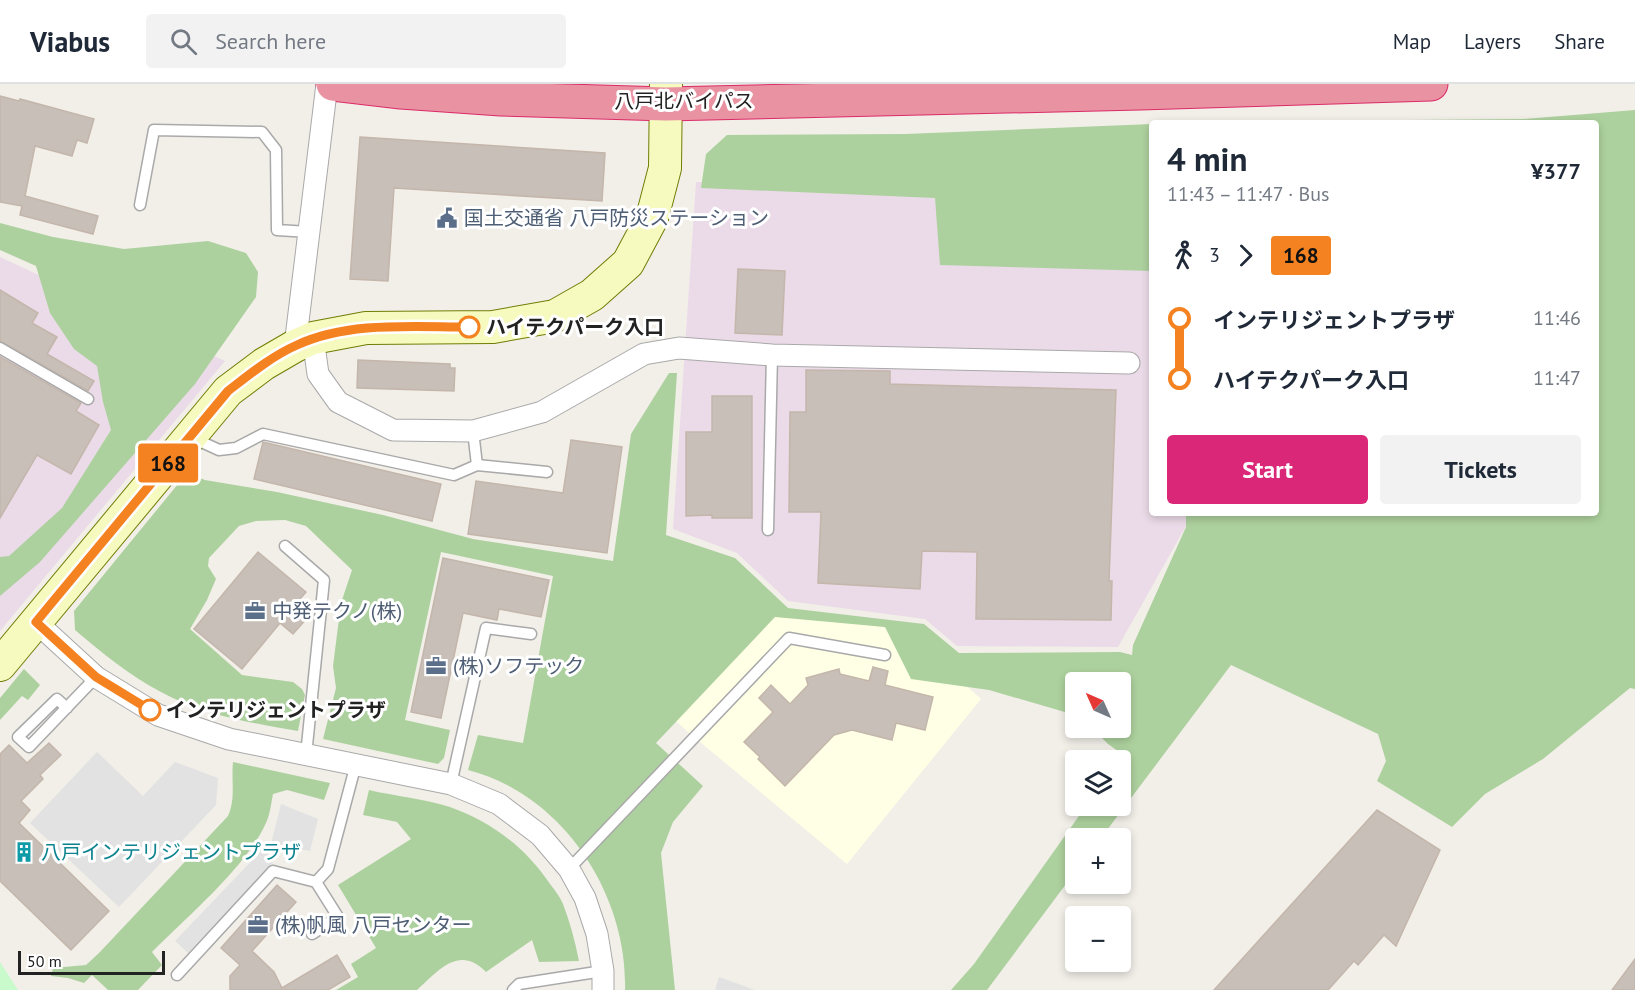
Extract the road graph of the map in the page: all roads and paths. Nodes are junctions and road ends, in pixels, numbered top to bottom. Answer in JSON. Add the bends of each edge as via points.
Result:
{"nodes":[{"id":1,"x":327,"y":84,"type":"edge"},
{"id":2,"x":333,"y":84,"type":"edge"},
{"id":3,"x":1431,"y":84,"type":"edge"},
{"id":4,"x":666,"y":94,"type":"edge"},
{"id":5,"x":140,"y":206,"type":"dead end"},
{"id":6,"x":309,"y":232,"type":"junction"},
{"id":7,"x":304,"y":342,"type":"junction"},
{"id":8,"x":0,"y":348,"type":"edge"},
{"id":9,"x":772,"y":355,"type":"junction"},
{"id":10,"x":1129,"y":363,"type":"dead end"},
{"id":11,"x":88,"y":399,"type":"dead end"},
{"id":12,"x":473,"y":431,"type":"junction"},
{"id":13,"x":190,"y":436,"type":"junction"},
{"id":14,"x":477,"y":465,"type":"junction"},
{"id":15,"x":547,"y":472,"type":"dead end"},
{"id":16,"x":768,"y":530,"type":"dead end"},
{"id":17,"x":285,"y":546,"type":"dead end"},
{"id":18,"x":36,"y":622,"type":"junction"},
{"id":19,"x":531,"y":634,"type":"dead end"},
{"id":20,"x":885,"y":655,"type":"dead end"},
{"id":21,"x":0,"y":666,"type":"edge"},
{"id":22,"x":96,"y":677,"type":"junction"},
{"id":23,"x":67,"y":708,"type":"junction"},
{"id":24,"x":306,"y":755,"type":"junction"},
{"id":25,"x":356,"y":764,"type":"junction"},
{"id":26,"x":451,"y":784,"type":"junction"},
{"id":27,"x":569,"y":869,"type":"junction"},
{"id":28,"x":316,"y":882,"type":"junction"},
{"id":29,"x":312,"y":934,"type":"dead end"},
{"id":30,"x":177,"y":975,"type":"dead end"},
{"id":31,"x":603,"y":981,"type":"edge"},
{"id":32,"x":513,"y":990,"type":"edge"}],
"edges":[{"from":1,"to":6,"type":"street"},
{"from":2,"to":4,"type":"highway","name":"八戸北バイパス","via":[[501,99]]},
{"from":3,"to":4,"type":"highway","name":"八戸北バイパス","via":[[1140,93]]},
{"from":4,"to":7,"type":"street","via":[[665,168],[652,218],[628,262],[592,295],[555,316],[493,327],[366,328]]},
{"from":5,"to":6,"type":"lane","via":[[154,130],[262,132],[276,150],[277,230]]},
{"from":6,"to":7,"type":"street"},
{"from":7,"to":12,"type":"street","via":[[318,374],[338,402],[393,430]]},
{"from":7,"to":13,"type":"street","via":[[264,364],[228,391]]},
{"from":8,"to":11,"type":"lane"},
{"from":9,"to":10,"type":"street"},
{"from":9,"to":12,"type":"street","via":[[679,348],[644,354],[542,412]]},
{"from":9,"to":16,"type":"lane"},
{"from":12,"to":14,"type":"lane"},
{"from":13,"to":14,"type":"lane","via":[[219,450],[236,448],[263,434],[454,475]]},
{"from":13,"to":18,"type":"street"},
{"from":14,"to":15,"type":"lane"},
{"from":17,"to":24,"type":"lane","via":[[324,580]]},
{"from":18,"to":21,"type":"street"},
{"from":18,"to":22,"type":"street"},
{"from":19,"to":26,"type":"lane","via":[[486,628]]},
{"from":20,"to":27,"type":"lane","via":[[789,638]]},
{"from":22,"to":23,"type":"lane"},
{"from":22,"to":24,"type":"street","via":[[158,715],[230,739]]},
{"from":23,"to":23,"type":"lane","via":[[29,747],[18,736],[57,699]]},
{"from":24,"to":25,"type":"street"},
{"from":25,"to":26,"type":"street"},
{"from":25,"to":28,"type":"lane","via":[[328,869]]},
{"from":26,"to":27,"type":"street","via":[[499,804],[540,835]]},
{"from":27,"to":31,"type":"street","via":[[585,898],[597,934]]},
{"from":28,"to":29,"type":"lane","via":[[338,917]]},
{"from":28,"to":30,"type":"lane","via":[[273,871]]},
{"from":31,"to":32,"type":"lane","via":[[519,984]]}]}
